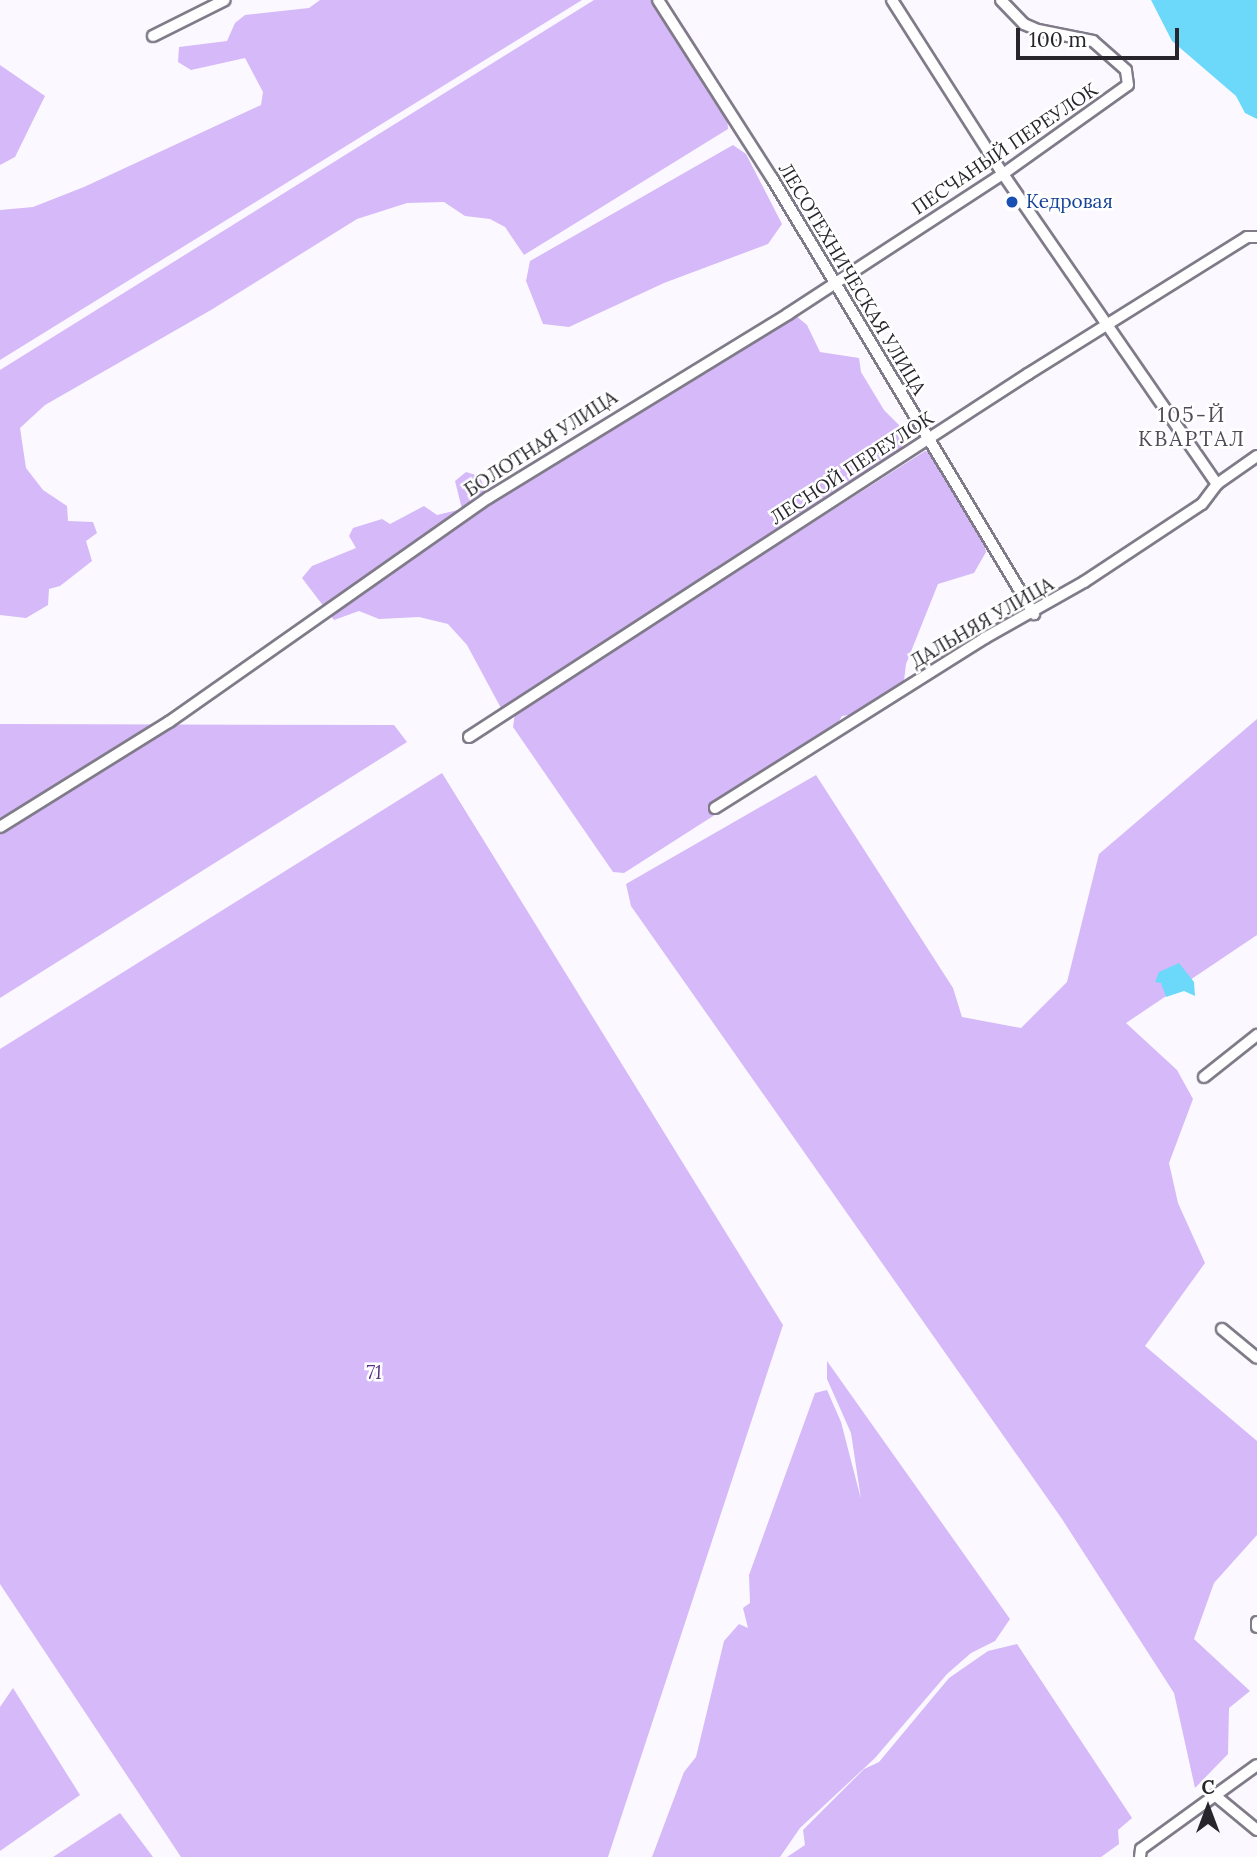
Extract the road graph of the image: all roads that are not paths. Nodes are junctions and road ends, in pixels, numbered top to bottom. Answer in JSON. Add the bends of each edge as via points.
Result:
{"nodes":[{"id":1,"x":225,"y":0,"type":"edge"},
{"id":2,"x":658,"y":0,"type":"edge"},
{"id":3,"x":892,"y":0,"type":"edge"},
{"id":4,"x":1001,"y":0,"type":"edge"},
{"id":5,"x":153,"y":36,"type":"dead end"},
{"id":6,"x":1003,"y":174,"type":"junction"},
{"id":7,"x":1257,"y":237,"type":"edge"},
{"id":8,"x":834,"y":284,"type":"junction"},
{"id":9,"x":1109,"y":324,"type":"junction"},
{"id":10,"x":927,"y":440,"type":"junction"},
{"id":11,"x":1257,"y":456,"type":"edge"},
{"id":12,"x":1217,"y":484,"type":"junction"},
{"id":13,"x":1034,"y":614,"type":"junction"},
{"id":14,"x":469,"y":737,"type":"dead end"},
{"id":15,"x":715,"y":808,"type":"dead end"},
{"id":16,"x":0,"y":827,"type":"edge"},
{"id":17,"x":1257,"y":1035,"type":"edge"},
{"id":18,"x":1204,"y":1077,"type":"dead end"},
{"id":19,"x":1222,"y":1329,"type":"dead end"},
{"id":20,"x":1257,"y":1358,"type":"edge"},
{"id":21,"x":1257,"y":1765,"type":"edge"},
{"id":22,"x":1217,"y":1797,"type":"junction"},
{"id":23,"x":1257,"y":1830,"type":"edge"},
{"id":24,"x":1140,"y":1856,"type":"edge"}],
"edges":[{"from":1,"to":5,"type":"street"},
{"from":2,"to":8,"type":"street","name":"ЛЕСОТЕХНИЧЕСКАЯ УЛИЦА"},
{"from":3,"to":6,"type":"street"},
{"from":4,"to":6,"type":"street","name":"ПЕСЧАНЫЙ ПЕРЕУЛОК","via":[[1024,24],[1093,41],[1126,70],[1129,82]]},
{"from":6,"to":8,"type":"street","name":"ПЕСЧАНЫЙ ПЕРЕУЛОК"},
{"from":6,"to":9,"type":"street"},
{"from":7,"to":9,"type":"street","name":"ЛЕСНОЙ ПЕРЕУЛОК","via":[[1247,237]]},
{"from":8,"to":10,"type":"street","name":"ЛЕСОТЕХНИЧЕСКАЯ УЛИЦА"},
{"from":8,"to":16,"type":"street","name":"БОЛОТНАЯ УЛИЦА","via":[[488,498],[169,722]]},
{"from":9,"to":10,"type":"street","name":"ЛЕСНОЙ ПЕРЕУЛОК"},
{"from":9,"to":12,"type":"street"},
{"from":10,"to":13,"type":"street","name":"ЛЕСОТЕХНИЧЕСКАЯ УЛИЦА"},
{"from":10,"to":14,"type":"street","name":"ЛЕСНОЙ ПЕРЕУЛОК"},
{"from":11,"to":12,"type":"street","name":"ДАЛЬНЯЯ УЛИЦА"},
{"from":12,"to":13,"type":"street","name":"ДАЛЬНЯЯ УЛИЦА","via":[[1202,504]]},
{"from":13,"to":15,"type":"street","name":"ДАЛЬНЯЯ УЛИЦА","via":[[985,638]]},
{"from":17,"to":18,"type":"street"},
{"from":19,"to":20,"type":"street"},
{"from":21,"to":22,"type":"street"},
{"from":22,"to":23,"type":"street"},
{"from":22,"to":24,"type":"street","via":[[1141,1849]]}]}
